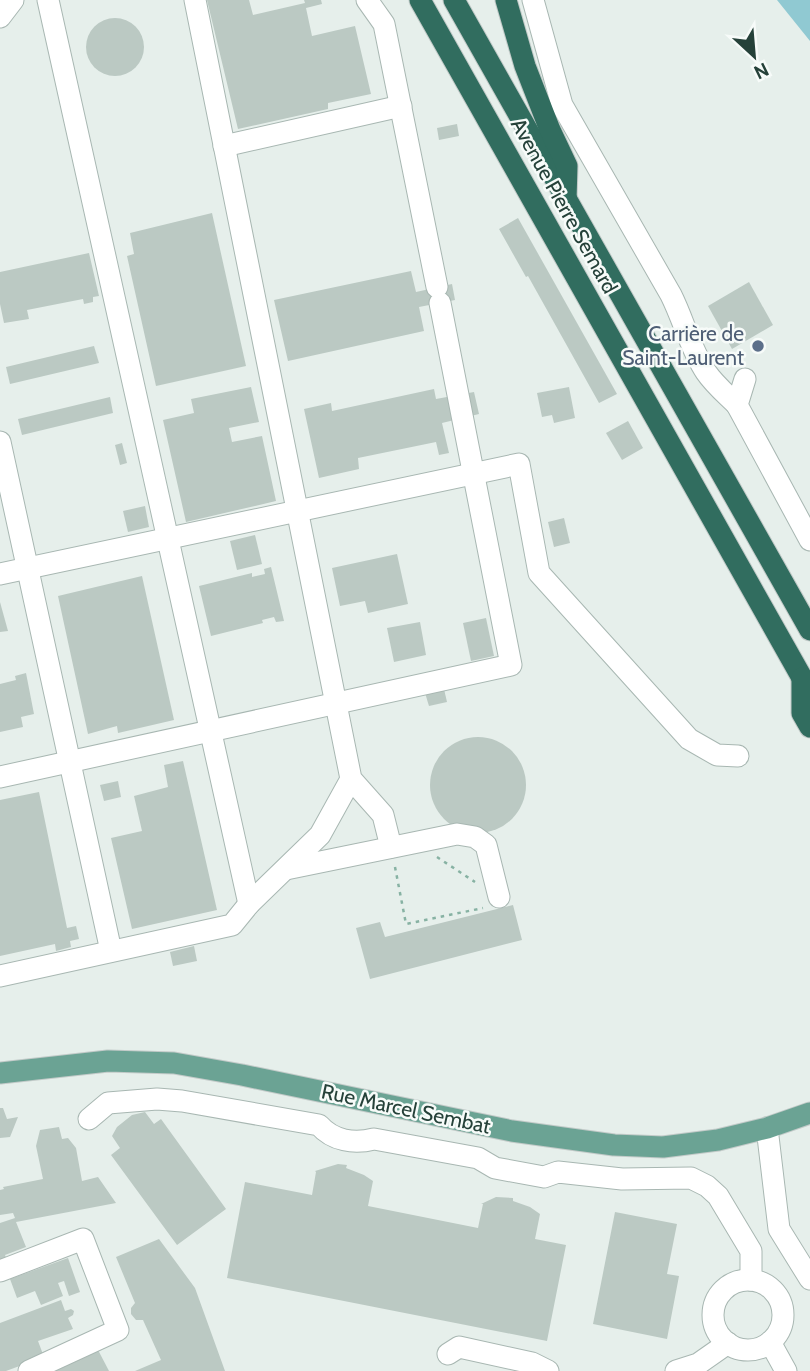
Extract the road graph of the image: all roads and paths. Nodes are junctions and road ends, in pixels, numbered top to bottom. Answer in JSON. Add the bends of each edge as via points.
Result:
{"nodes":[{"id":1,"x":13,"y":0,"type":"edge"},
{"id":2,"x":48,"y":0,"type":"edge"},
{"id":3,"x":195,"y":0,"type":"edge"},
{"id":4,"x":368,"y":0,"type":"edge"},
{"id":5,"x":419,"y":0,"type":"edge"},
{"id":6,"x":454,"y":0,"type":"edge"},
{"id":7,"x":506,"y":0,"type":"edge"},
{"id":8,"x":533,"y":0,"type":"edge"},
{"id":9,"x":0,"y":17,"type":"edge"},
{"id":10,"x":401,"y":106,"type":"junction"},
{"id":11,"x":225,"y":146,"type":"junction"},
{"id":12,"x":566,"y":200,"type":"junction"},
{"id":13,"x":744,"y":379,"type":"dead end"},
{"id":14,"x":737,"y":405,"type":"junction"},
{"id":15,"x":0,"y":442,"type":"edge"},
{"id":16,"x":473,"y":474,"type":"junction"},
{"id":17,"x":297,"y":511,"type":"junction"},
{"id":18,"x":168,"y":539,"type":"junction"},
{"id":19,"x":810,"y":540,"type":"edge"},
{"id":20,"x":28,"y":568,"type":"junction"},
{"id":21,"x":0,"y":574,"type":"edge"},
{"id":22,"x":810,"y":630,"type":"edge"},
{"id":23,"x":806,"y":685,"type":"edge"},
{"id":24,"x":336,"y":704,"type":"junction"},
{"id":25,"x":810,"y":727,"type":"edge"},
{"id":26,"x":210,"y":731,"type":"junction"},
{"id":27,"x":738,"y":756,"type":"dead end"},
{"id":28,"x":70,"y":762,"type":"junction"},
{"id":29,"x":0,"y":777,"type":"edge"},
{"id":30,"x":351,"y":779,"type":"junction"},
{"id":31,"x":414,"y":842,"type":"junction"},
{"id":32,"x":391,"y":847,"type":"junction"},
{"id":33,"x":286,"y":869,"type":"junction"},
{"id":34,"x":491,"y":902,"type":"junction"},
{"id":35,"x":249,"y":904,"type":"junction"},
{"id":36,"x":111,"y":951,"type":"junction"},
{"id":37,"x":0,"y":975,"type":"edge"},
{"id":38,"x":0,"y":1073,"type":"edge"},
{"id":39,"x":810,"y":1113,"type":"edge"},
{"id":40,"x":89,"y":1119,"type":"dead end"},
{"id":41,"x":767,"y":1128,"type":"junction"},
{"id":42,"x":0,"y":1271,"type":"edge"},
{"id":43,"x":810,"y":1279,"type":"edge"},
{"id":44,"x":751,"y":1280,"type":"junction"},
{"id":45,"x":779,"y":1299,"type":"junction"},
{"id":46,"x":769,"y":1342,"type":"junction"},
{"id":47,"x":728,"y":1343,"type":"junction"},
{"id":48,"x":448,"y":1354,"type":"dead end"},
{"id":49,"x":29,"y":1371,"type":"edge"},
{"id":50,"x":548,"y":1371,"type":"edge"},
{"id":51,"x":676,"y":1371,"type":"edge"},
{"id":52,"x":786,"y":1371,"type":"edge"}],
"edges":[{"from":1,"to":9,"type":"street"},
{"from":2,"to":18,"type":"street"},
{"from":3,"to":11,"type":"street"},
{"from":4,"to":10,"type":"street","via":[[384,24]]},
{"from":5,"to":23,"type":"highway","name":"Avenue Pierre Semard"},
{"from":6,"to":12,"type":"highway","name":"Avenue Pierre Semard"},
{"from":7,"to":12,"type":"highway","via":[[525,66],[567,166]]},
{"from":8,"to":14,"type":"street","via":[[562,105],[676,306],[707,374]]},
{"from":10,"to":11,"type":"street"},
{"from":10,"to":16,"type":"street"},
{"from":11,"to":17,"type":"street"},
{"from":12,"to":22,"type":"highway","name":"Avenue Pierre Semard"},
{"from":13,"to":14,"type":"street"},
{"from":14,"to":19,"type":"street"},
{"from":15,"to":20,"type":"street"},
{"from":16,"to":17,"type":"street"},
{"from":16,"to":24,"type":"street","via":[[511,665]]},
{"from":16,"to":27,"type":"street","via":[[519,464],[539,573],[689,739],[717,755]]},
{"from":17,"to":18,"type":"street"},
{"from":17,"to":24,"type":"street"},
{"from":18,"to":20,"type":"street"},
{"from":18,"to":26,"type":"street"},
{"from":20,"to":21,"type":"street"},
{"from":20,"to":28,"type":"street"},
{"from":23,"to":25,"type":"highway","via":[[802,713]]},
{"from":24,"to":26,"type":"street"},
{"from":24,"to":30,"type":"street"},
{"from":26,"to":28,"type":"street"},
{"from":26,"to":35,"type":"street"},
{"from":28,"to":29,"type":"street"},
{"from":28,"to":36,"type":"street"},
{"from":30,"to":32,"type":"street","via":[[383,815]]},
{"from":30,"to":33,"type":"street","via":[[320,835]]},
{"from":31,"to":32,"type":"street"},
{"from":31,"to":34,"type":"path"},
{"from":31,"to":34,"type":"street","via":[[457,834],[475,837],[486,845]]},
{"from":32,"to":33,"type":"street"},
{"from":32,"to":34,"type":"path","via":[[406,924]]},
{"from":33,"to":35,"type":"street"},
{"from":35,"to":36,"type":"street","via":[[232,925]]},
{"from":36,"to":37,"type":"street"},
{"from":38,"to":41,"type":"main road","name":"Rue Marcel Sembat","via":[[108,1061],[174,1063],[512,1131],[614,1145],[663,1147]]},
{"from":39,"to":41,"type":"main road","name":"Rue Marcel Sembat"},
{"from":40,"to":44,"type":"street","via":[[108,1103],[182,1101],[319,1125],[328,1136],[360,1143],[374,1139],[478,1158],[495,1168],[544,1177],[558,1172],[622,1179],[691,1178],[718,1196],[751,1251]]},
{"from":41,"to":43,"type":"street","via":[[779,1228]]},
{"from":42,"to":49,"type":"street","via":[[83,1239],[118,1330]]},
{"from":43,"to":45,"type":"street"},
{"from":44,"to":45,"type":"street","via":[[763,1283]]},
{"from":44,"to":47,"type":"street","via":[[729,1286],[715,1304],[715,1326]]},
{"from":45,"to":46,"type":"street","via":[[782,1323]]},
{"from":46,"to":47,"type":"street","via":[[749,1350]]},
{"from":46,"to":52,"type":"street"},
{"from":47,"to":51,"type":"street","via":[[698,1364]]},
{"from":48,"to":50,"type":"street","via":[[459,1347],[532,1363]]}]}
